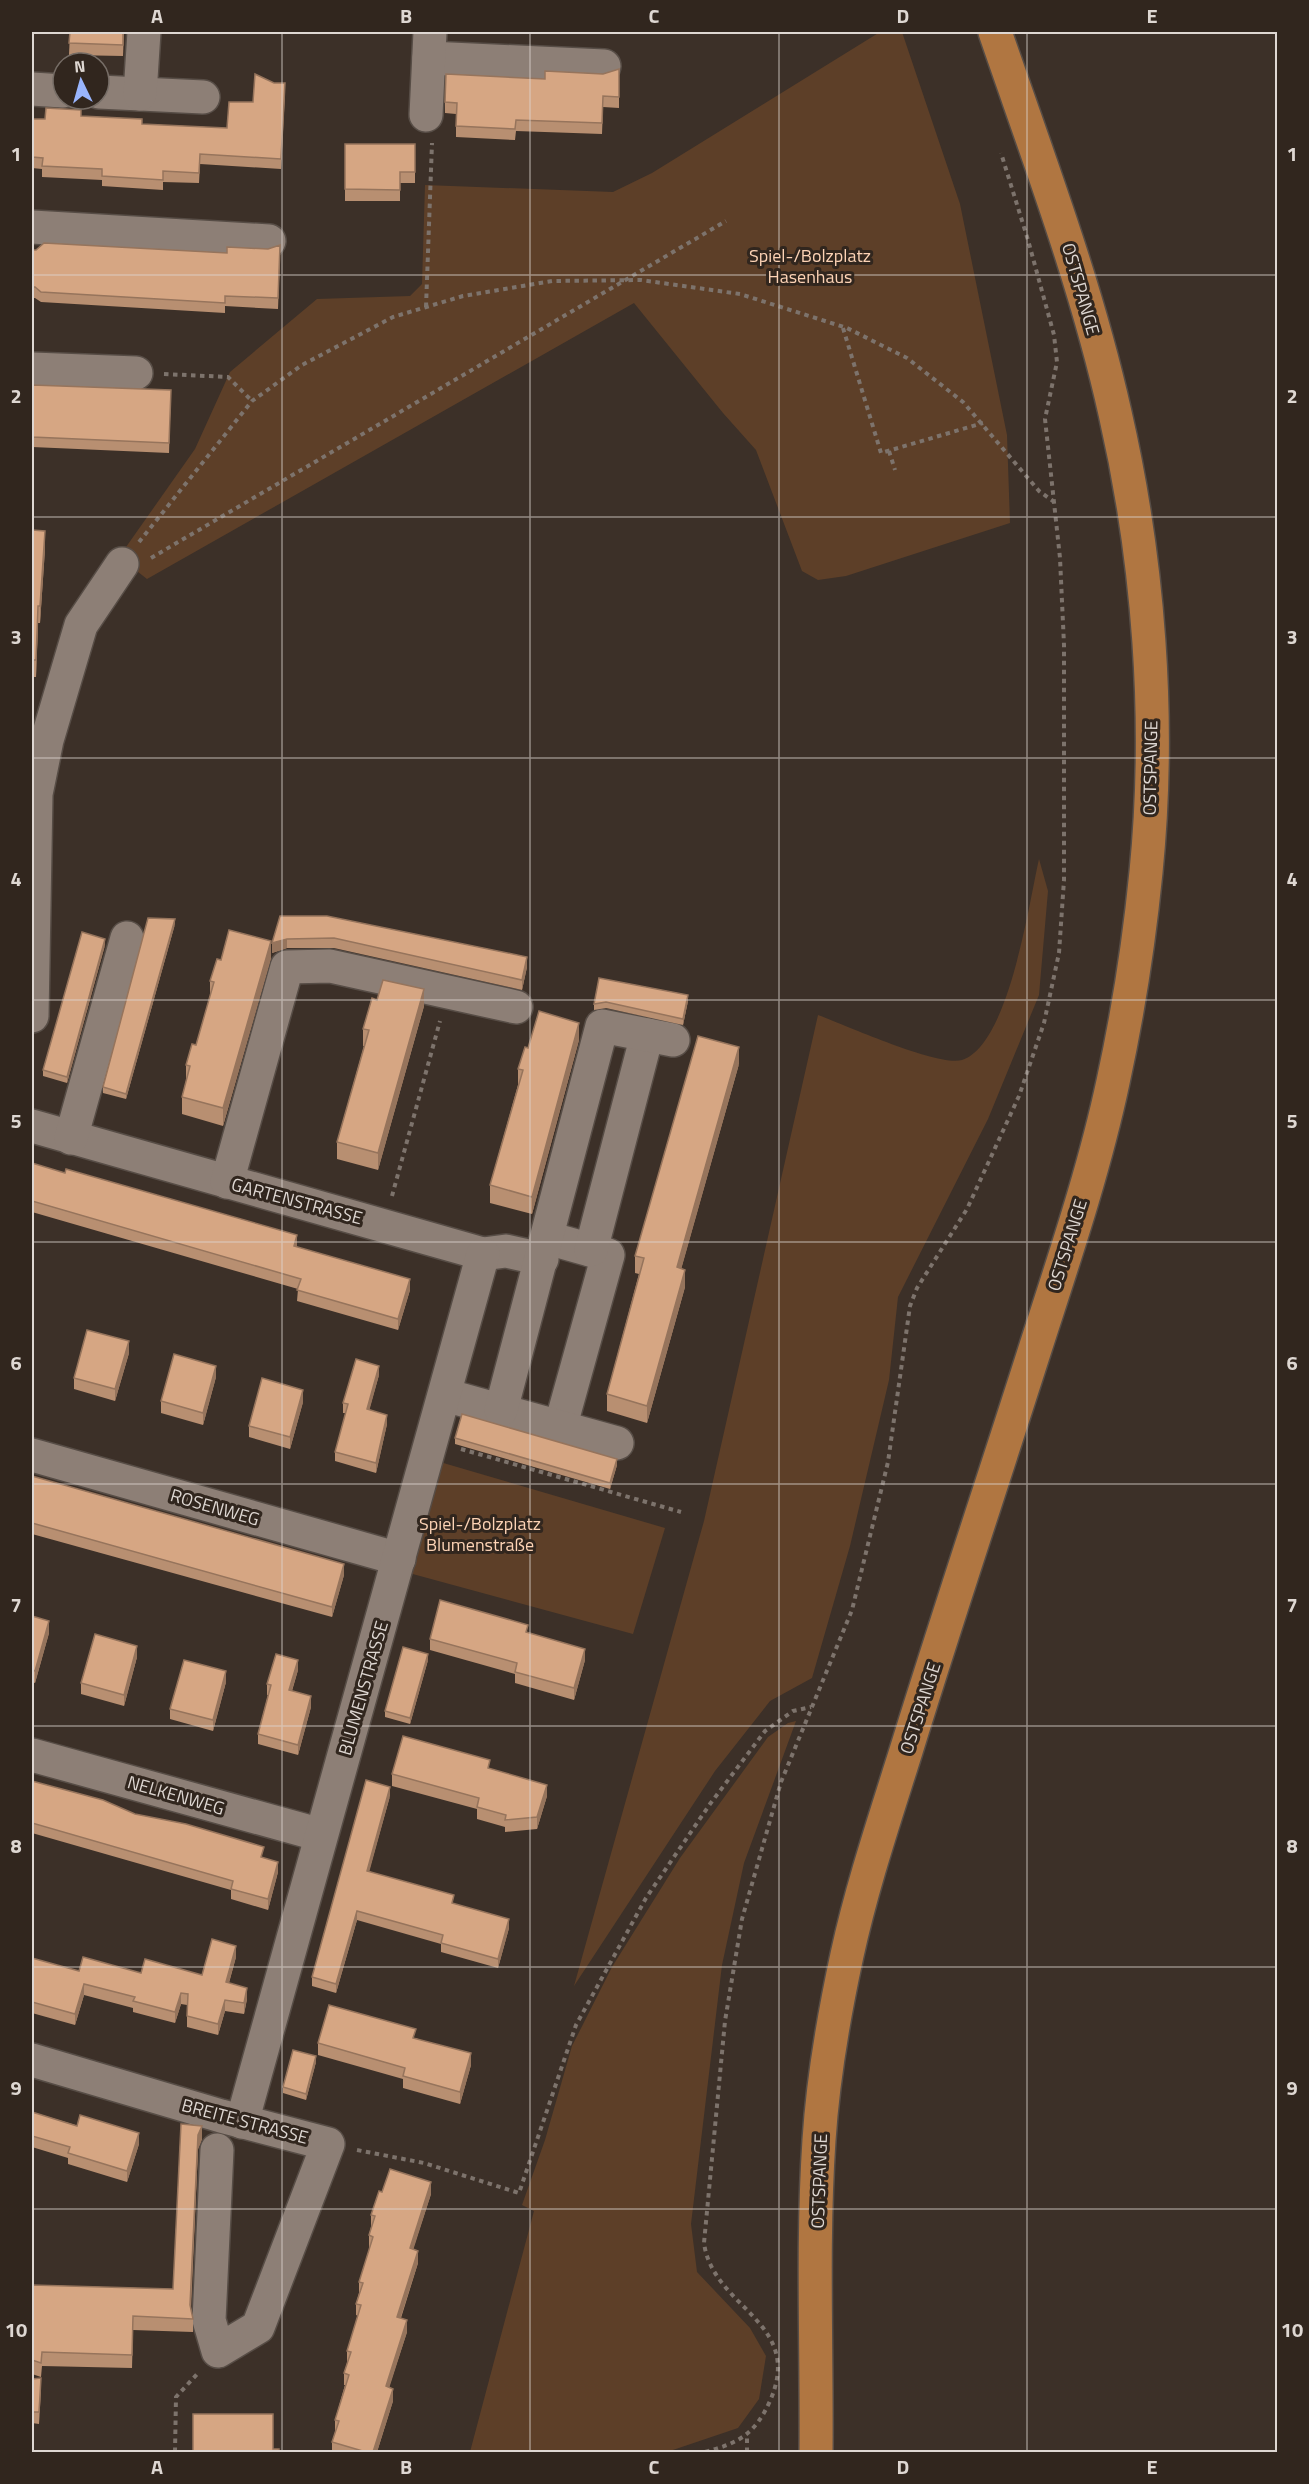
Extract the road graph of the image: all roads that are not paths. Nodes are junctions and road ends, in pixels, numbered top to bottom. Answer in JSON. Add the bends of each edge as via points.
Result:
{"nodes":[{"id":1,"x":144,"y":32,"type":"edge"},
{"id":2,"x":995,"y":32,"type":"edge"},
{"id":3,"x":429,"y":45,"type":"edge"},
{"id":4,"x":604,"y":66,"type":"dead end"},
{"id":5,"x":32,"y":89,"type":"edge"},
{"id":6,"x":51,"y":90,"type":"edge"},
{"id":7,"x":111,"y":93,"type":"edge"},
{"id":8,"x":140,"y":94,"type":"junction"},
{"id":9,"x":203,"y":97,"type":"dead end"},
{"id":10,"x":426,"y":115,"type":"road end"},
{"id":11,"x":32,"y":227,"type":"edge"},
{"id":12,"x":268,"y":241,"type":"dead end"},
{"id":13,"x":32,"y":369,"type":"edge"},
{"id":14,"x":136,"y":373,"type":"road end"},
{"id":15,"x":126,"y":559,"type":"road end"},
{"id":16,"x":39,"y":740,"type":"edge"},
{"id":17,"x":127,"y":938,"type":"dead end"},
{"id":18,"x":516,"y":1007,"type":"dead end"},
{"id":19,"x":32,"y":1016,"type":"edge"},
{"id":20,"x":32,"y":1126,"type":"edge"},
{"id":21,"x":71,"y":1138,"type":"junction"},
{"id":22,"x":227,"y":1182,"type":"junction"},
{"id":23,"x":545,"y":1249,"type":"junction"},
{"id":24,"x":600,"y":1252,"type":"junction"},
{"id":25,"x":483,"y":1254,"type":"junction"},
{"id":26,"x":445,"y":1395,"type":"junction"},
{"id":27,"x":501,"y":1410,"type":"junction"},
{"id":28,"x":560,"y":1428,"type":"junction"},
{"id":29,"x":617,"y":1443,"type":"dead end"},
{"id":30,"x":32,"y":1455,"type":"edge"},
{"id":31,"x":399,"y":1559,"type":"junction"},
{"id":32,"x":32,"y":1755,"type":"edge"},
{"id":33,"x":321,"y":1835,"type":"junction"},
{"id":34,"x":32,"y":2060,"type":"edge"},
{"id":35,"x":242,"y":2122,"type":"junction"},
{"id":36,"x":218,"y":2150,"type":"dead end"},
{"id":37,"x":816,"y":2452,"type":"edge"}],
"edges":[{"from":1,"to":8,"type":"street"},
{"from":2,"to":37,"type":"main road","name":"OSTSPANGE","via":[[1068,242],[1116,416],[1134,518],[1147,628],[1151,728],[1147,869],[1131,994],[1097,1145],[867,1876],[839,1994],[819,2140]]},
{"from":3,"to":4,"type":"street"},
{"from":3,"to":10,"type":"street"},
{"from":5,"to":6,"type":"street"},
{"from":7,"to":8,"type":"street"},
{"from":8,"to":9,"type":"street"},
{"from":11,"to":12,"type":"street"},
{"from":13,"to":14,"type":"street"},
{"from":15,"to":16,"type":"street","via":[[81,625]]},
{"from":16,"to":19,"type":"street"},
{"from":17,"to":21,"type":"street"},
{"from":18,"to":22,"type":"street","via":[[330,966],[286,967]]},
{"from":20,"to":21,"type":"street","name":"GARTENSTRASSE"},
{"from":21,"to":22,"type":"street","name":"GARTENSTRASSE"},
{"from":22,"to":25,"type":"street","name":"GARTENSTRASSE"},
{"from":23,"to":24,"type":"street","name":"GARTENSTRASSE"},
{"from":23,"to":24,"type":"street","via":[[602,1026],[660,1037]]},
{"from":23,"to":25,"type":"street","name":"GARTENSTRASSE"},
{"from":23,"to":27,"type":"street"},
{"from":24,"to":28,"type":"street"},
{"from":25,"to":26,"type":"street","name":"BLUMENSTRASSE"},
{"from":26,"to":27,"type":"street"},
{"from":26,"to":31,"type":"street","name":"BLUMENSTRASSE"},
{"from":27,"to":28,"type":"street"},
{"from":28,"to":29,"type":"street"},
{"from":30,"to":31,"type":"street","name":"ROSENWEG"},
{"from":31,"to":33,"type":"street","name":"BLUMENSTRASSE"},
{"from":32,"to":33,"type":"street","name":"NELKENWEG"},
{"from":33,"to":35,"type":"street","name":"BLUMENSTRASSE"},
{"from":34,"to":35,"type":"street","name":"BREITE STRASSE"},
{"from":35,"to":36,"type":"street","name":"BREITE STRASSE","via":[[328,2144],[258,2327],[218,2351],[209,2320]]}]}
